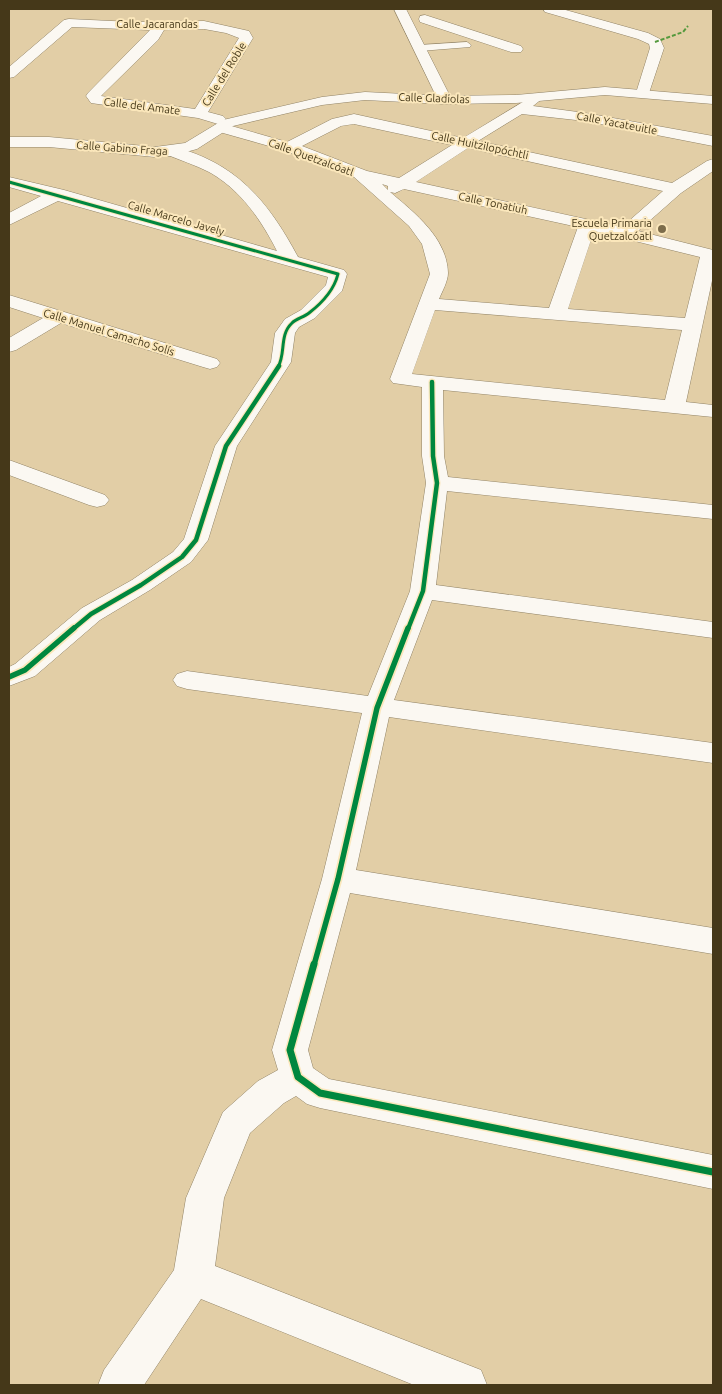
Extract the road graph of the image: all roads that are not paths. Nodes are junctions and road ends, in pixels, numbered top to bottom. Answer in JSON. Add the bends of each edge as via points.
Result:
{"nodes":[{"id":1,"x":203,"y":9,"type":"edge"},
{"id":2,"x":400,"y":9,"type":"edge"},
{"id":3,"x":549,"y":9,"type":"edge"},
{"id":4,"x":450,"y":11,"type":"dead end"},
{"id":5,"x":425,"y":19,"type":"junction"},
{"id":6,"x":193,"y":23,"type":"junction"},
{"id":7,"x":408,"y":24,"type":"junction"},
{"id":8,"x":158,"y":29,"type":"junction"},
{"id":9,"x":238,"y":32,"type":"junction"},
{"id":10,"x":467,"y":45,"type":"dead end"},
{"id":11,"x":420,"y":48,"type":"junction"},
{"id":12,"x":516,"y":49,"type":"dead end"},
{"id":13,"x":9,"y":74,"type":"edge"},
{"id":14,"x":643,"y":93,"type":"junction"},
{"id":15,"x":537,"y":97,"type":"junction"},
{"id":16,"x":445,"y":100,"type":"junction"},
{"id":17,"x":713,"y":100,"type":"edge"},
{"id":18,"x":520,"y":109,"type":"junction"},
{"id":19,"x":199,"y":114,"type":"junction"},
{"id":20,"x":225,"y":125,"type":"junction"},
{"id":21,"x":713,"y":141,"type":"edge"},
{"id":22,"x":9,"y":142,"type":"edge"},
{"id":23,"x":469,"y":142,"type":"junction"},
{"id":24,"x":289,"y":147,"type":"junction"},
{"id":25,"x":171,"y":152,"type":"junction"},
{"id":26,"x":713,"y":164,"type":"edge"},
{"id":27,"x":360,"y":174,"type":"junction"},
{"id":28,"x":9,"y":182,"type":"edge"},
{"id":29,"x":405,"y":184,"type":"junction"},
{"id":30,"x":675,"y":189,"type":"junction"},
{"id":31,"x":58,"y":194,"type":"junction"},
{"id":32,"x":383,"y":194,"type":"junction"},
{"id":33,"x":9,"y":220,"type":"edge"},
{"id":34,"x":588,"y":224,"type":"junction"},
{"id":35,"x":626,"y":233,"type":"junction"},
{"id":36,"x":712,"y":254,"type":"edge"},
{"id":37,"x":291,"y":261,"type":"junction"},
{"id":38,"x":9,"y":301,"type":"edge"},
{"id":39,"x":428,"y":304,"type":"junction"},
{"id":40,"x":557,"y":313,"type":"junction"},
{"id":41,"x":60,"y":316,"type":"junction"},
{"id":42,"x":693,"y":325,"type":"junction"},
{"id":43,"x":9,"y":346,"type":"edge"},
{"id":44,"x":210,"y":363,"type":"dead end"},
{"id":45,"x":432,"y":382,"type":"junction"},
{"id":46,"x":674,"y":406,"type":"junction"},
{"id":47,"x":713,"y":411,"type":"edge"},
{"id":48,"x":9,"y":467,"type":"edge"},
{"id":49,"x":437,"y":484,"type":"junction"},
{"id":50,"x":97,"y":500,"type":"dead end"},
{"id":51,"x":713,"y":512,"type":"edge"},
{"id":52,"x":423,"y":591,"type":"junction"},
{"id":53,"x":713,"y":630,"type":"edge"},
{"id":54,"x":9,"y":677,"type":"edge"},
{"id":55,"x":187,"y":680,"type":"dead end"},
{"id":56,"x":377,"y":708,"type":"junction"},
{"id":57,"x":713,"y":754,"type":"edge"},
{"id":58,"x":338,"y":879,"type":"junction"},
{"id":59,"x":713,"y":941,"type":"edge"},
{"id":60,"x":298,"y":1076,"type":"junction"},
{"id":61,"x":713,"y":1172,"type":"edge"},
{"id":62,"x":192,"y":1277,"type":"junction"},
{"id":63,"x":119,"y":1385,"type":"edge"},
{"id":64,"x":466,"y":1385,"type":"edge"}],
"edges":[{"from":1,"to":6,"type":"street"},
{"from":2,"to":7,"type":"street"},
{"from":3,"to":14,"type":"street","via":[[655,42],[657,48]]},
{"from":4,"to":5,"type":"street"},
{"from":5,"to":7,"type":"street"},
{"from":5,"to":12,"type":"street"},
{"from":6,"to":8,"type":"street","name":"Calle Jacarandas"},
{"from":6,"to":9,"type":"street","name":"Calle Jacarandas"},
{"from":7,"to":11,"type":"street"},
{"from":8,"to":9,"type":"street","via":[[187,33]]},
{"from":8,"to":13,"type":"street","name":"Calle Jacarandas","via":[[69,23]]},
{"from":8,"to":19,"type":"street","name":"Calle del Amate","via":[[93,96],[104,102]]},
{"from":9,"to":19,"type":"street","name":"Calle del Roble","via":[[246,38]]},
{"from":10,"to":11,"type":"lane"},
{"from":11,"to":16,"type":"street"},
{"from":14,"to":15,"type":"street","name":"Calle Gladiolas","via":[[605,91]]},
{"from":14,"to":17,"type":"street","name":"Calle Gladiolas"},
{"from":15,"to":16,"type":"street","name":"Calle Gladiolas"},
{"from":15,"to":18,"type":"street"},
{"from":16,"to":20,"type":"street","name":"Calle Gladiolas","via":[[365,96],[322,101]]},
{"from":18,"to":21,"type":"street","name":"Calle Yacateuitle","via":[[586,117]]},
{"from":18,"to":23,"type":"street"},
{"from":19,"to":20,"type":"street","name":"Calle del Amate"},
{"from":20,"to":24,"type":"street","name":"Calle Quetzalcóatl"},
{"from":20,"to":25,"type":"street","name":"Calle Gabino Fraga","via":[[191,146]]},
{"from":22,"to":25,"type":"street","name":"Calle Gabino Fraga"},
{"from":23,"to":24,"type":"street","name":"Calle Huitzilopóchtli","via":[[354,119],[337,122]]},
{"from":23,"to":29,"type":"street"},
{"from":23,"to":30,"type":"street","name":"Calle Huitzilopóchtli"},
{"from":24,"to":27,"type":"street","name":"Calle Quetzalcóatl"},
{"from":25,"to":37,"type":"street","via":[[215,169],[246,192],[271,221]]},
{"from":26,"to":30,"type":"street"},
{"from":27,"to":29,"type":"street","name":"Calle Tonatiuh"},
{"from":27,"to":32,"type":"street","name":"Calle Quetzalcóatl"},
{"from":28,"to":31,"type":"street","name":"Calle Marcelo Javely"},
{"from":29,"to":32,"type":"street"},
{"from":29,"to":34,"type":"street","name":"Calle Tonatiuh"},
{"from":30,"to":35,"type":"street"},
{"from":31,"to":33,"type":"street"},
{"from":31,"to":37,"type":"street","name":"Calle Marcelo Javely"},
{"from":32,"to":39,"type":"street","name":"Calle Quetzalcóatl","via":[[415,222],[431,244],[439,274]]},
{"from":34,"to":35,"type":"street","name":"Calle Tonatiuh"},
{"from":34,"to":40,"type":"street"},
{"from":35,"to":36,"type":"street","name":"Calle Tonatiuh"},
{"from":36,"to":42,"type":"street"},
{"from":37,"to":54,"type":"street","name":"Calle Marcelo Javely","via":[[338,274],[335,288],[285,333],[281,362],[226,446],[196,540],[182,557],[91,614],[26,670]]},
{"from":38,"to":41,"type":"street","name":"Calle Manuel Camacho Solís"},
{"from":39,"to":40,"type":"street"},
{"from":39,"to":45,"type":"street","name":"Calle Quetzalcóatl","via":[[400,379]]},
{"from":40,"to":42,"type":"street"},
{"from":41,"to":43,"type":"street"},
{"from":41,"to":44,"type":"street","name":"Calle Manuel Camacho Solís"},
{"from":42,"to":46,"type":"street"},
{"from":45,"to":46,"type":"street"},
{"from":45,"to":49,"type":"street","via":[[433,456]]},
{"from":46,"to":47,"type":"street"},
{"from":48,"to":50,"type":"street"},
{"from":49,"to":51,"type":"street"},
{"from":49,"to":52,"type":"street"},
{"from":52,"to":53,"type":"street"},
{"from":52,"to":56,"type":"street"},
{"from":55,"to":56,"type":"street"},
{"from":56,"to":57,"type":"street"},
{"from":56,"to":58,"type":"street"},
{"from":58,"to":59,"type":"street"},
{"from":58,"to":60,"type":"street","via":[[290,1050]]},
{"from":60,"to":61,"type":"street","via":[[320,1093]]},
{"from":60,"to":62,"type":"street","via":[[271,1092],[236,1123],[205,1198]]},
{"from":62,"to":63,"type":"street"},
{"from":62,"to":64,"type":"street"}]}
